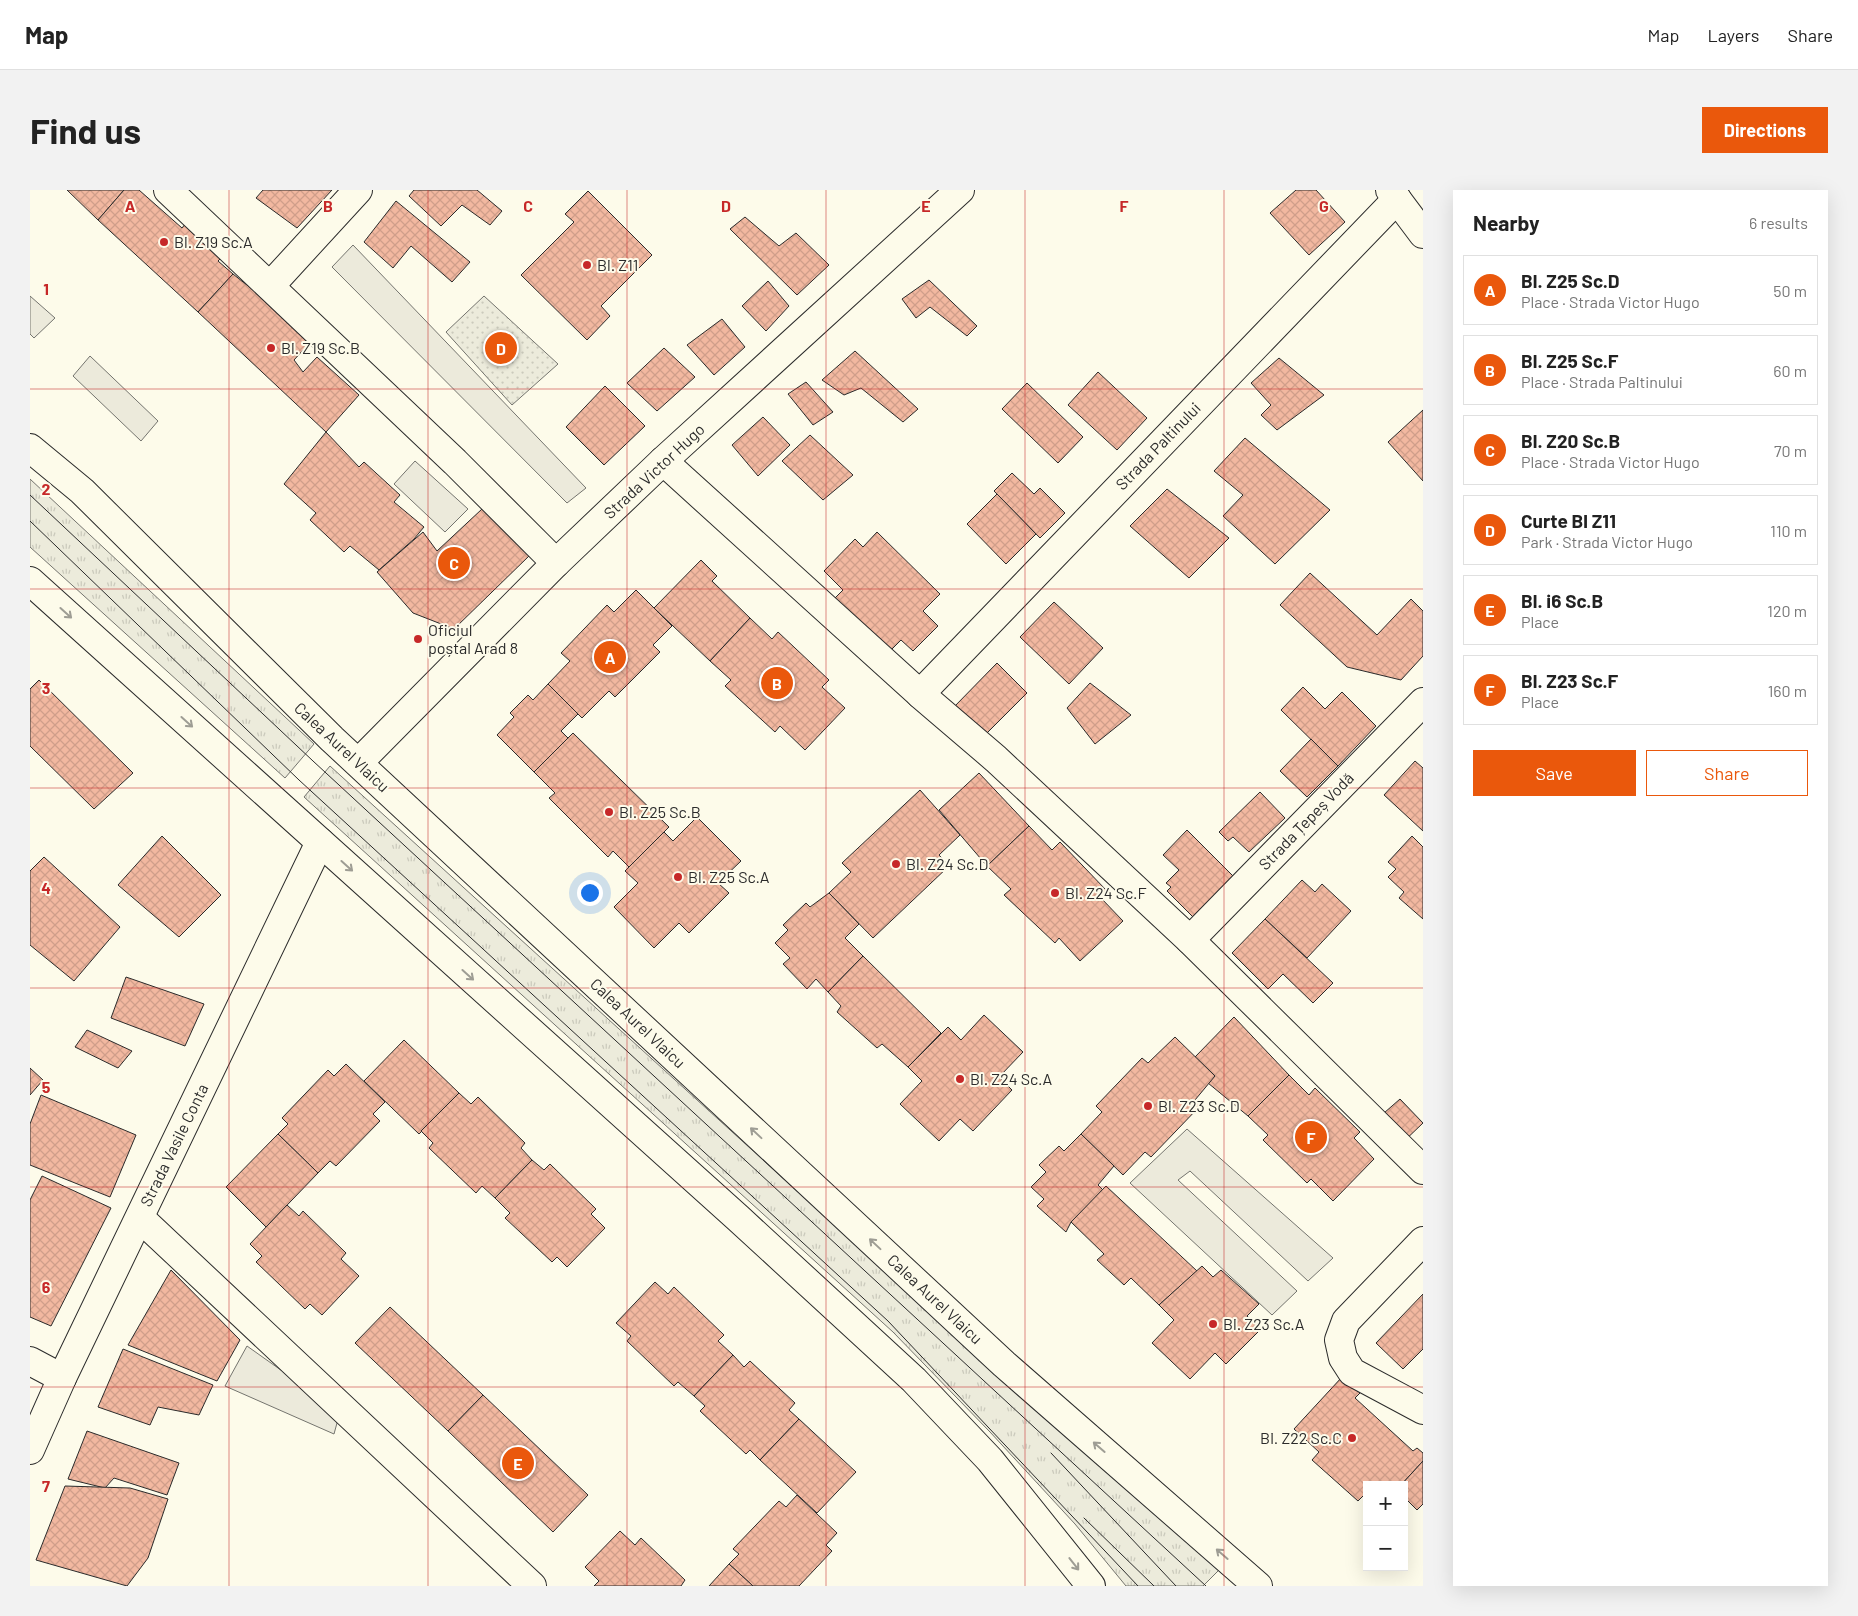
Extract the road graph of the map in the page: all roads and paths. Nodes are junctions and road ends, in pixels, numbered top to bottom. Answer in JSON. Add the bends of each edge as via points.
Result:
{"nodes":[{"id":1,"x":168,"y":190,"type":"edge"},
{"id":2,"x":358,"y":190,"type":"edge"},
{"id":3,"x":960,"y":190,"type":"edge"},
{"id":4,"x":1394,"y":195,"type":"edge"},
{"id":5,"x":1423,"y":234,"type":"edge"},
{"id":6,"x":270,"y":286,"type":"junction"},
{"id":7,"x":30,"y":448,"type":"edge"},
{"id":8,"x":663,"y":461,"type":"junction"},
{"id":9,"x":556,"y":563,"type":"junction"},
{"id":10,"x":30,"y":581,"type":"edge"},
{"id":11,"x":920,"y":694,"type":"junction"},
{"id":12,"x":1423,"y":702,"type":"edge"},
{"id":13,"x":358,"y":762,"type":"junction"},
{"id":14,"x":320,"y":842,"type":"junction"},
{"id":15,"x":1190,"y":940,"type":"junction"},
{"id":16,"x":1423,"y":1170,"type":"edge"},
{"id":17,"x":140,"y":1218,"type":"junction"},
{"id":18,"x":1423,"y":1241,"type":"edge"},
{"id":19,"x":30,"y":1361,"type":"edge"},
{"id":20,"x":62,"y":1378,"type":"junction"},
{"id":21,"x":1423,"y":1410,"type":"edge"},
{"id":22,"x":30,"y":1450,"type":"edge"},
{"id":23,"x":532,"y":1586,"type":"edge"},
{"id":24,"x":1091,"y":1586,"type":"edge"},
{"id":25,"x":1258,"y":1586,"type":"edge"}],
"edges":[{"from":1,"to":6,"type":"street"},
{"from":2,"to":6,"type":"street"},
{"from":3,"to":8,"type":"street","name":"Strada Victor Hugo"},
{"from":4,"to":5,"type":"street"},
{"from":4,"to":11,"type":"street","name":"Strada Paltinului"},
{"from":6,"to":9,"type":"street"},
{"from":7,"to":13,"type":"street","name":"Calea Aurel Vlaicu","via":[[82,491]]},
{"from":8,"to":9,"type":"street","name":"Strada Victor Hugo"},
{"from":8,"to":11,"type":"street"},
{"from":9,"to":13,"type":"street","name":"Strada Victor Hugo"},
{"from":10,"to":14,"type":"street","one_way":true},
{"from":11,"to":15,"type":"street","via":[[969,734]]},
{"from":12,"to":15,"type":"street","name":"Strada Țepeș Vodă"},
{"from":25,"to":13,"type":"street","name":"Calea Aurel Vlaicu","one_way":true,"via":[[1004,1364]]},
{"from":14,"to":17,"type":"street","name":"Strada Vasile Conta"},
{"from":14,"to":24,"type":"street","one_way":true,"via":[[914,1380],[990,1460]]},
{"from":15,"to":16,"type":"street"},
{"from":17,"to":20,"type":"street","name":"Strada Vasile Conta"},
{"from":17,"to":23,"type":"street"},
{"from":18,"to":21,"type":"street","via":[[1346,1321],[1339,1340],[1342,1358],[1352,1372]]},
{"from":19,"to":20,"type":"street"},
{"from":20,"to":22,"type":"street","name":"Strada Vasile Conta"}]}
